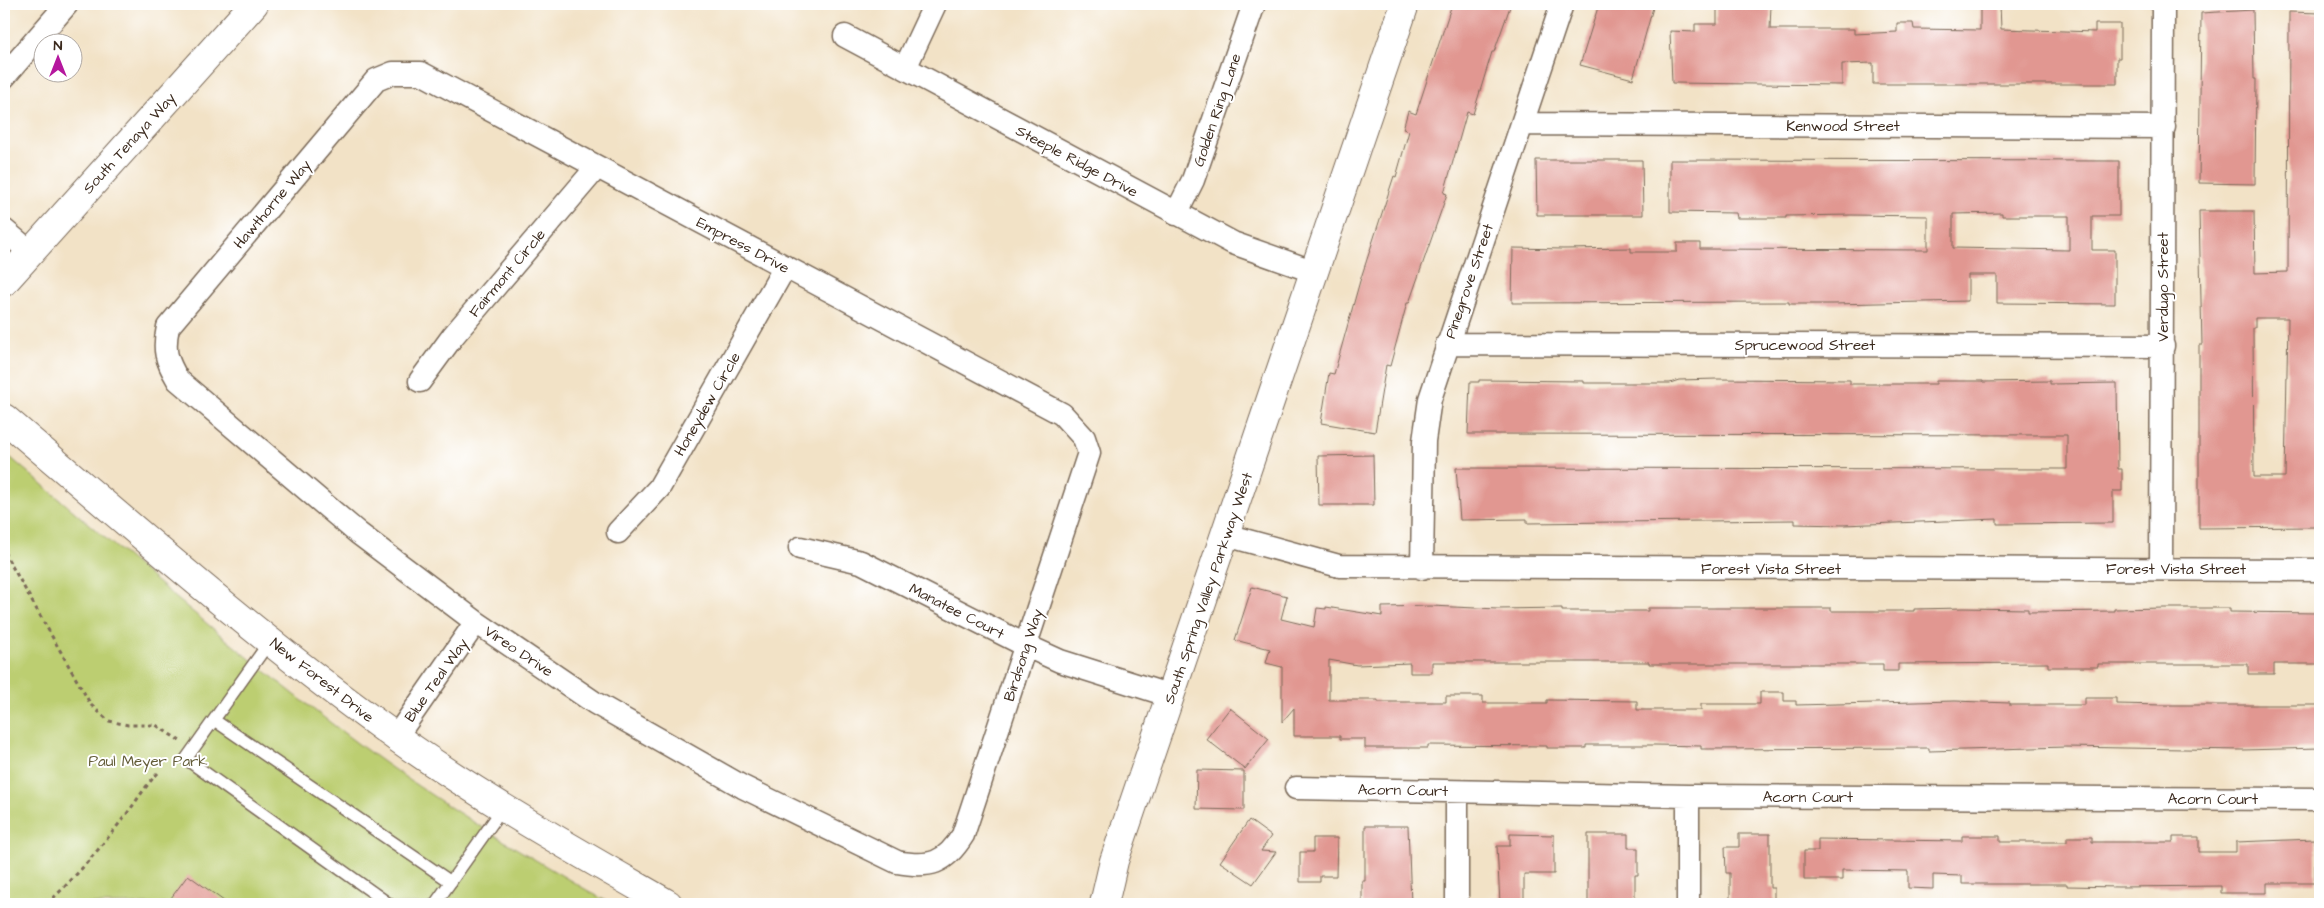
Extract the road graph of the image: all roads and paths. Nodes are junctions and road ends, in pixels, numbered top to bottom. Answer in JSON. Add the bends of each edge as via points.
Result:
{"nodes":[{"id":1,"x":67,"y":4,"type":"edge"},
{"id":2,"x":254,"y":4,"type":"edge"},
{"id":3,"x":935,"y":4,"type":"edge"},
{"id":4,"x":1254,"y":4,"type":"edge"},
{"id":5,"x":1405,"y":4,"type":"edge"},
{"id":6,"x":1562,"y":4,"type":"edge"},
{"id":7,"x":2163,"y":4,"type":"edge"},
{"id":8,"x":845,"y":36,"type":"dead end"},
{"id":9,"x":905,"y":68,"type":"junction"},
{"id":10,"x":393,"y":73,"type":"joint"},
{"id":11,"x":4,"y":77,"type":"edge"},
{"id":12,"x":1522,"y":124,"type":"junction"},
{"id":13,"x":2164,"y":127,"type":"junction"},
{"id":14,"x":597,"y":167,"type":"junction"},
{"id":15,"x":1176,"y":214,"type":"junction"},
{"id":16,"x":4,"y":230,"type":"edge"},
{"id":17,"x":30,"y":252,"type":"junction"},
{"id":18,"x":785,"y":267,"type":"junction"},
{"id":19,"x":1315,"y":272,"type":"junction"},
{"id":20,"x":4,"y":282,"type":"edge"},
{"id":21,"x":164,"y":344,"type":"joint"},
{"id":22,"x":1447,"y":344,"type":"junction"},
{"id":23,"x":2163,"y":346,"type":"junction"},
{"id":24,"x":420,"y":381,"type":"dead end"},
{"id":25,"x":4,"y":418,"type":"edge"},
{"id":26,"x":1084,"y":438,"type":"joint"},
{"id":27,"x":618,"y":532,"type":"dead end"},
{"id":28,"x":1226,"y":536,"type":"junction"},
{"id":29,"x":800,"y":548,"type":"dead end"},
{"id":30,"x":4,"y":552,"type":"edge"},
{"id":31,"x":1422,"y":568,"type":"junction"},
{"id":32,"x":2161,"y":569,"type":"junction"},
{"id":33,"x":2320,"y":570,"type":"edge"},
{"id":34,"x":476,"y":622,"type":"junction"},
{"id":35,"x":270,"y":641,"type":"junction"},
{"id":36,"x":1026,"y":646,"type":"junction"},
{"id":37,"x":1171,"y":696,"type":"junction"},
{"id":38,"x":214,"y":720,"type":"junction"},
{"id":39,"x":396,"y":737,"type":"junction"},
{"id":40,"x":191,"y":752,"type":"junction"},
{"id":41,"x":158,"y":773,"type":"dead end"},
{"id":42,"x":1296,"y":788,"type":"dead end"},
{"id":43,"x":1457,"y":792,"type":"junction"},
{"id":44,"x":1688,"y":796,"type":"junction"},
{"id":45,"x":2320,"y":799,"type":"edge"},
{"id":46,"x":503,"y":808,"type":"junction"},
{"id":47,"x":937,"y":862,"type":"joint"},
{"id":48,"x":451,"y":882,"type":"junction"},
{"id":49,"x":47,"y":904,"type":"edge"},
{"id":50,"x":389,"y":904,"type":"edge"},
{"id":51,"x":436,"y":904,"type":"edge"},
{"id":52,"x":668,"y":904,"type":"edge"},
{"id":53,"x":1104,"y":904,"type":"edge"},
{"id":54,"x":1457,"y":904,"type":"edge"},
{"id":55,"x":1688,"y":904,"type":"edge"}],
"edges":[{"from":1,"to":11,"type":"street"},
{"from":2,"to":17,"type":"street","name":"South Tenaya Way"},
{"from":3,"to":9,"type":"street"},
{"from":4,"to":15,"type":"street","name":"Golden Ring Lane","via":[[1193,180]]},
{"from":5,"to":19,"type":"street","name":"South Spring Valley Parkway West"},
{"from":6,"to":12,"type":"street","name":"Pinegrove Street"},
{"from":7,"to":13,"type":"street","name":"Verdugo Street"},
{"from":8,"to":9,"type":"street","name":"Steeple Ridge Drive"},
{"from":9,"to":15,"type":"street","name":"Steeple Ridge Drive"},
{"from":10,"to":14,"type":"street","name":"Empress Drive","via":[[421,73]]},
{"from":10,"to":21,"type":"street","name":"Hawthorne Way","via":[[376,80],[168,327]]},
{"from":12,"to":13,"type":"street","name":"Kenwood Street"},
{"from":12,"to":22,"type":"street","name":"Pinegrove Street"},
{"from":13,"to":23,"type":"street","name":"Verdugo Street"},
{"from":14,"to":18,"type":"street","name":"Empress Drive"},
{"from":14,"to":24,"type":"street","name":"Fairmont Circle","via":[[453,336]]},
{"from":15,"to":19,"type":"street","name":"Steeple Ridge Drive","via":[[1232,243]]},
{"from":16,"to":17,"type":"street"},
{"from":17,"to":20,"type":"street","name":"South Tenaya Way"},
{"from":18,"to":26,"type":"street","name":"Empress Drive","via":[[1062,414]]},
{"from":18,"to":27,"type":"street","name":"Honeydew Circle","via":[[659,488]]},
{"from":19,"to":28,"type":"street","name":"South Spring Valley Parkway West"},
{"from":21,"to":34,"type":"street","name":"Vireo Drive","via":[[168,364],[178,380],[358,533]]},
{"from":22,"to":23,"type":"street","name":"Sprucewood Street"},
{"from":22,"to":31,"type":"street","name":"Pinegrove Street","via":[[1430,399],[1424,441]]},
{"from":23,"to":32,"type":"street","name":"Verdugo Street"},
{"from":25,"to":35,"type":"street","name":"New Forest Drive"},
{"from":26,"to":36,"type":"street","name":"Birdsong Way","via":[[1089,453]]},
{"from":28,"to":31,"type":"street","name":"Forest Vista Street","via":[[1339,566]]},
{"from":28,"to":37,"type":"street","name":"South Spring Valley Parkway West"},
{"from":29,"to":36,"type":"street","name":"Manatee Court","via":[[861,562]]},
{"from":30,"to":40,"type":"path","via":[[91,705],[103,717],[114,722],[158,726]]},
{"from":31,"to":32,"type":"street","name":"Forest Vista Street"},
{"from":32,"to":33,"type":"street","name":"Forest Vista Street"},
{"from":34,"to":39,"type":"street","name":"Blue Teal Way"},
{"from":34,"to":47,"type":"street","name":"Vireo Drive","via":[[595,703],[743,787],[897,862],[919,866]]},
{"from":35,"to":38,"type":"lane"},
{"from":35,"to":39,"type":"street","name":"New Forest Drive"},
{"from":36,"to":37,"type":"street","name":"Manatee Court","via":[[1060,661]]},
{"from":36,"to":47,"type":"street","name":"Birdsong Way","via":[[963,835],[953,850]]},
{"from":37,"to":53,"type":"street","name":"South Spring Valley Parkway West","via":[[1114,861]]},
{"from":38,"to":40,"type":"lane"},
{"from":38,"to":48,"type":"lane"},
{"from":39,"to":46,"type":"street","name":"New Forest Drive"},
{"from":40,"to":50,"type":"lane","via":[[186,759]]},
{"from":41,"to":49,"type":"path","via":[[76,877]]},
{"from":42,"to":43,"type":"street","name":"Acorn Court"},
{"from":43,"to":44,"type":"street","name":"Acorn Court"},
{"from":43,"to":54,"type":"street"},
{"from":44,"to":45,"type":"street","name":"Acorn Court"},
{"from":44,"to":55,"type":"street"},
{"from":46,"to":48,"type":"lane"},
{"from":46,"to":52,"type":"street","name":"New Forest Drive"},
{"from":48,"to":51,"type":"lane"}]}
